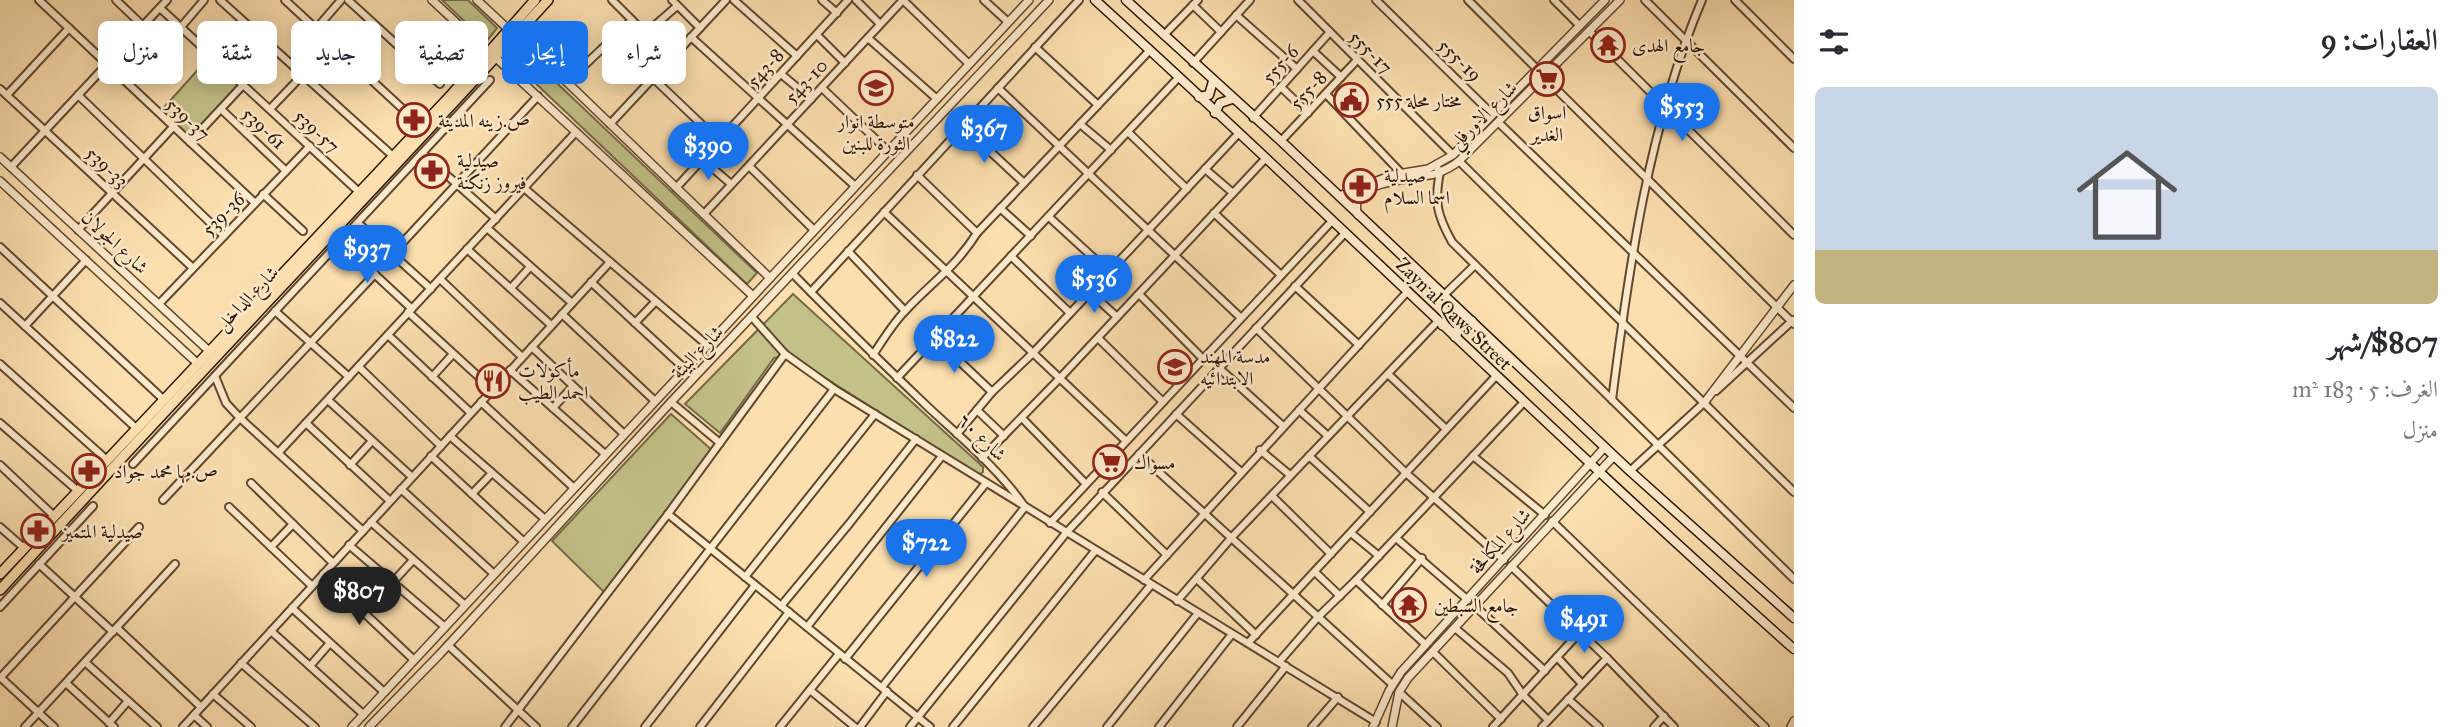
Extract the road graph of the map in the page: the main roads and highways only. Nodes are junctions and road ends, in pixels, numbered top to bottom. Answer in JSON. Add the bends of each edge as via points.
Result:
{"nodes":[{"id":1,"x":535,"y":0,"type":"edge"},
{"id":2,"x":548,"y":0,"type":"edge"},
{"id":3,"x":1095,"y":0,"type":"edge"},
{"id":4,"x":1126,"y":0,"type":"edge"},
{"id":5,"x":493,"y":55,"type":"junction"},
{"id":6,"x":1213,"y":81,"type":"junction"},
{"id":7,"x":1199,"y":97,"type":"junction"},
{"id":8,"x":1232,"y":99,"type":"junction"},
{"id":9,"x":1215,"y":113,"type":"junction"},
{"id":10,"x":430,"y":124,"type":"junction"},
{"id":11,"x":1460,"y":310,"type":"junction"},
{"id":12,"x":1472,"y":321,"type":"junction"},
{"id":13,"x":1440,"y":323,"type":"junction"},
{"id":14,"x":1455,"y":337,"type":"junction"},
{"id":15,"x":0,"y":574,"type":"edge"},
{"id":16,"x":0,"y":590,"type":"edge"},
{"id":17,"x":1794,"y":618,"type":"edge"},
{"id":18,"x":1794,"y":649,"type":"edge"}],
"edges":[{"from":1,"to":5,"type":"main road","name":"شارع الداخل","via":[[508,29]]},
{"from":2,"to":5,"type":"main road","name":"شارع الداخل"},
{"from":3,"to":7,"type":"main road","name":"Zayn al Qaws Street"},
{"from":4,"to":6,"type":"main road","name":"Zayn al Qaws Street"},
{"from":5,"to":10,"type":"main road","name":"شارع الداخل"},
{"from":6,"to":7,"type":"main road","via":[[1209,95]]},
{"from":6,"to":8,"type":"main road","name":"Zayn al Qaws Street"},
{"from":7,"to":9,"type":"main road","name":"Zayn al Qaws Street"},
{"from":8,"to":9,"type":"main road","via":[[1223,100]]},
{"from":8,"to":11,"type":"main road","name":"Zayn al Qaws Street"},
{"from":9,"to":13,"type":"main road","name":"Zayn al Qaws Street"},
{"from":10,"to":15,"type":"main road","name":"شارع الداخل","via":[[360,192]]},
{"from":10,"to":16,"type":"main road","name":"شارع الداخل"},
{"from":11,"to":12,"type":"main road","name":"Zayn al Qaws Street"},
{"from":11,"to":13,"type":"main road","via":[[1453,320]]},
{"from":12,"to":14,"type":"main road"},
{"from":12,"to":17,"type":"main road","name":"Zayn al Qaws Street"},
{"from":13,"to":14,"type":"main road","name":"Zayn al Qaws Street"},
{"from":14,"to":18,"type":"main road","name":"Zayn al Qaws Street"}]}
